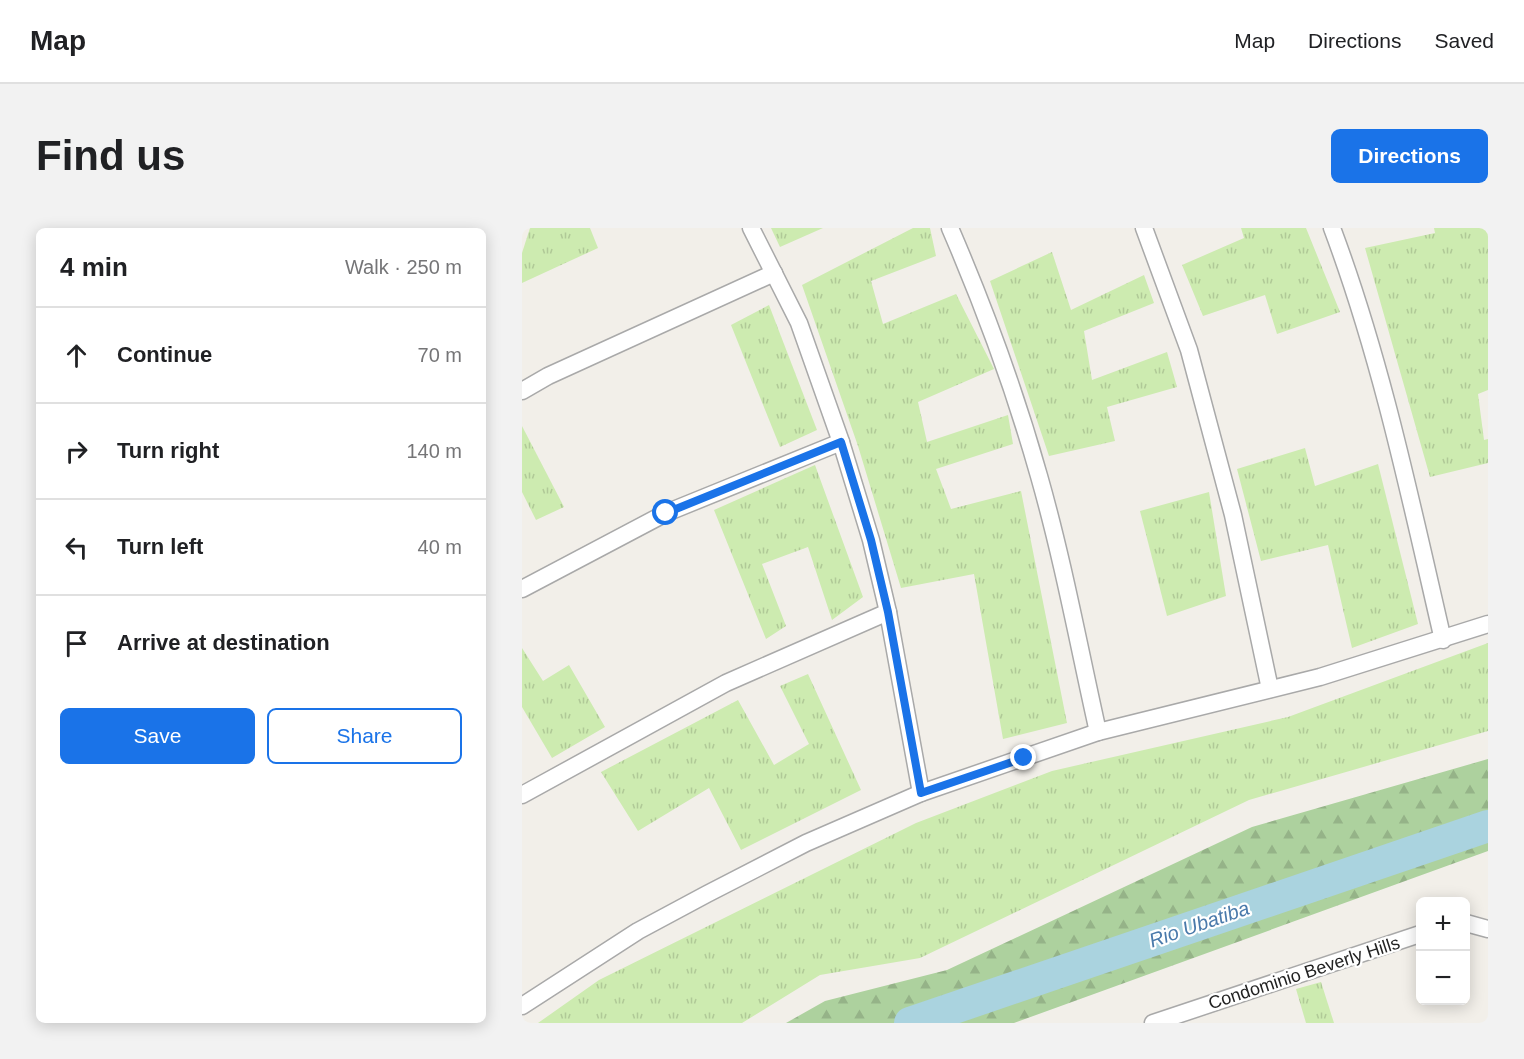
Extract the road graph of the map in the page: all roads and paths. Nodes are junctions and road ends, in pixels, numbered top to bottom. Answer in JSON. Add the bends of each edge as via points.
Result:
{"nodes":[{"id":1,"x":751,"y":228,"type":"edge"},
{"id":2,"x":950,"y":228,"type":"edge"},
{"id":3,"x":1144,"y":228,"type":"edge"},
{"id":4,"x":1332,"y":228,"type":"edge"},
{"id":5,"x":774,"y":273,"type":"junction"},
{"id":6,"x":548,"y":376,"type":"junction"},
{"id":7,"x":522,"y":379,"type":"edge"},
{"id":8,"x":522,"y":391,"type":"edge"},
{"id":9,"x":841,"y":442,"type":"junction"},
{"id":10,"x":522,"y":589,"type":"edge"},
{"id":11,"x":888,"y":612,"type":"junction"},
{"id":12,"x":1488,"y":624,"type":"edge"},
{"id":13,"x":1443,"y":640,"type":"junction"},
{"id":14,"x":1270,"y":689,"type":"junction"},
{"id":15,"x":1098,"y":732,"type":"junction"},
{"id":16,"x":921,"y":793,"type":"junction"},
{"id":17,"x":522,"y":795,"type":"edge"},
{"id":18,"x":1470,"y":924,"type":"edge"},
{"id":19,"x":1488,"y":929,"type":"edge"},
{"id":20,"x":1416,"y":935,"type":"edge"},
{"id":21,"x":522,"y":1006,"type":"edge"},
{"id":22,"x":1153,"y":1023,"type":"edge"}],
"edges":[{"from":1,"to":5,"type":"street"},
{"from":2,"to":15,"type":"street","via":[[1014,392],[1040,477]]},
{"from":3,"to":14,"type":"street","via":[[1189,350],[1233,515]]},
{"from":4,"to":13,"type":"street","via":[[1359,305],[1396,439]]},
{"from":5,"to":6,"type":"street"},
{"from":5,"to":9,"type":"street","via":[[799,324]]},
{"from":6,"to":7,"type":"street"},
{"from":6,"to":8,"type":"street"},
{"from":9,"to":10,"type":"street","via":[[666,513]]},
{"from":9,"to":11,"type":"street"},
{"from":11,"to":16,"type":"street"},
{"from":11,"to":17,"type":"street","via":[[726,683]]},
{"from":12,"to":13,"type":"street"},
{"from":13,"to":14,"type":"street"},
{"from":14,"to":15,"type":"street"},
{"from":15,"to":16,"type":"street"},
{"from":16,"to":21,"type":"street","via":[[806,843],[707,894],[638,931]]},
{"from":18,"to":19,"type":"street"},
{"from":20,"to":22,"type":"street","name":"Condominio Beverly Hills"}]}
